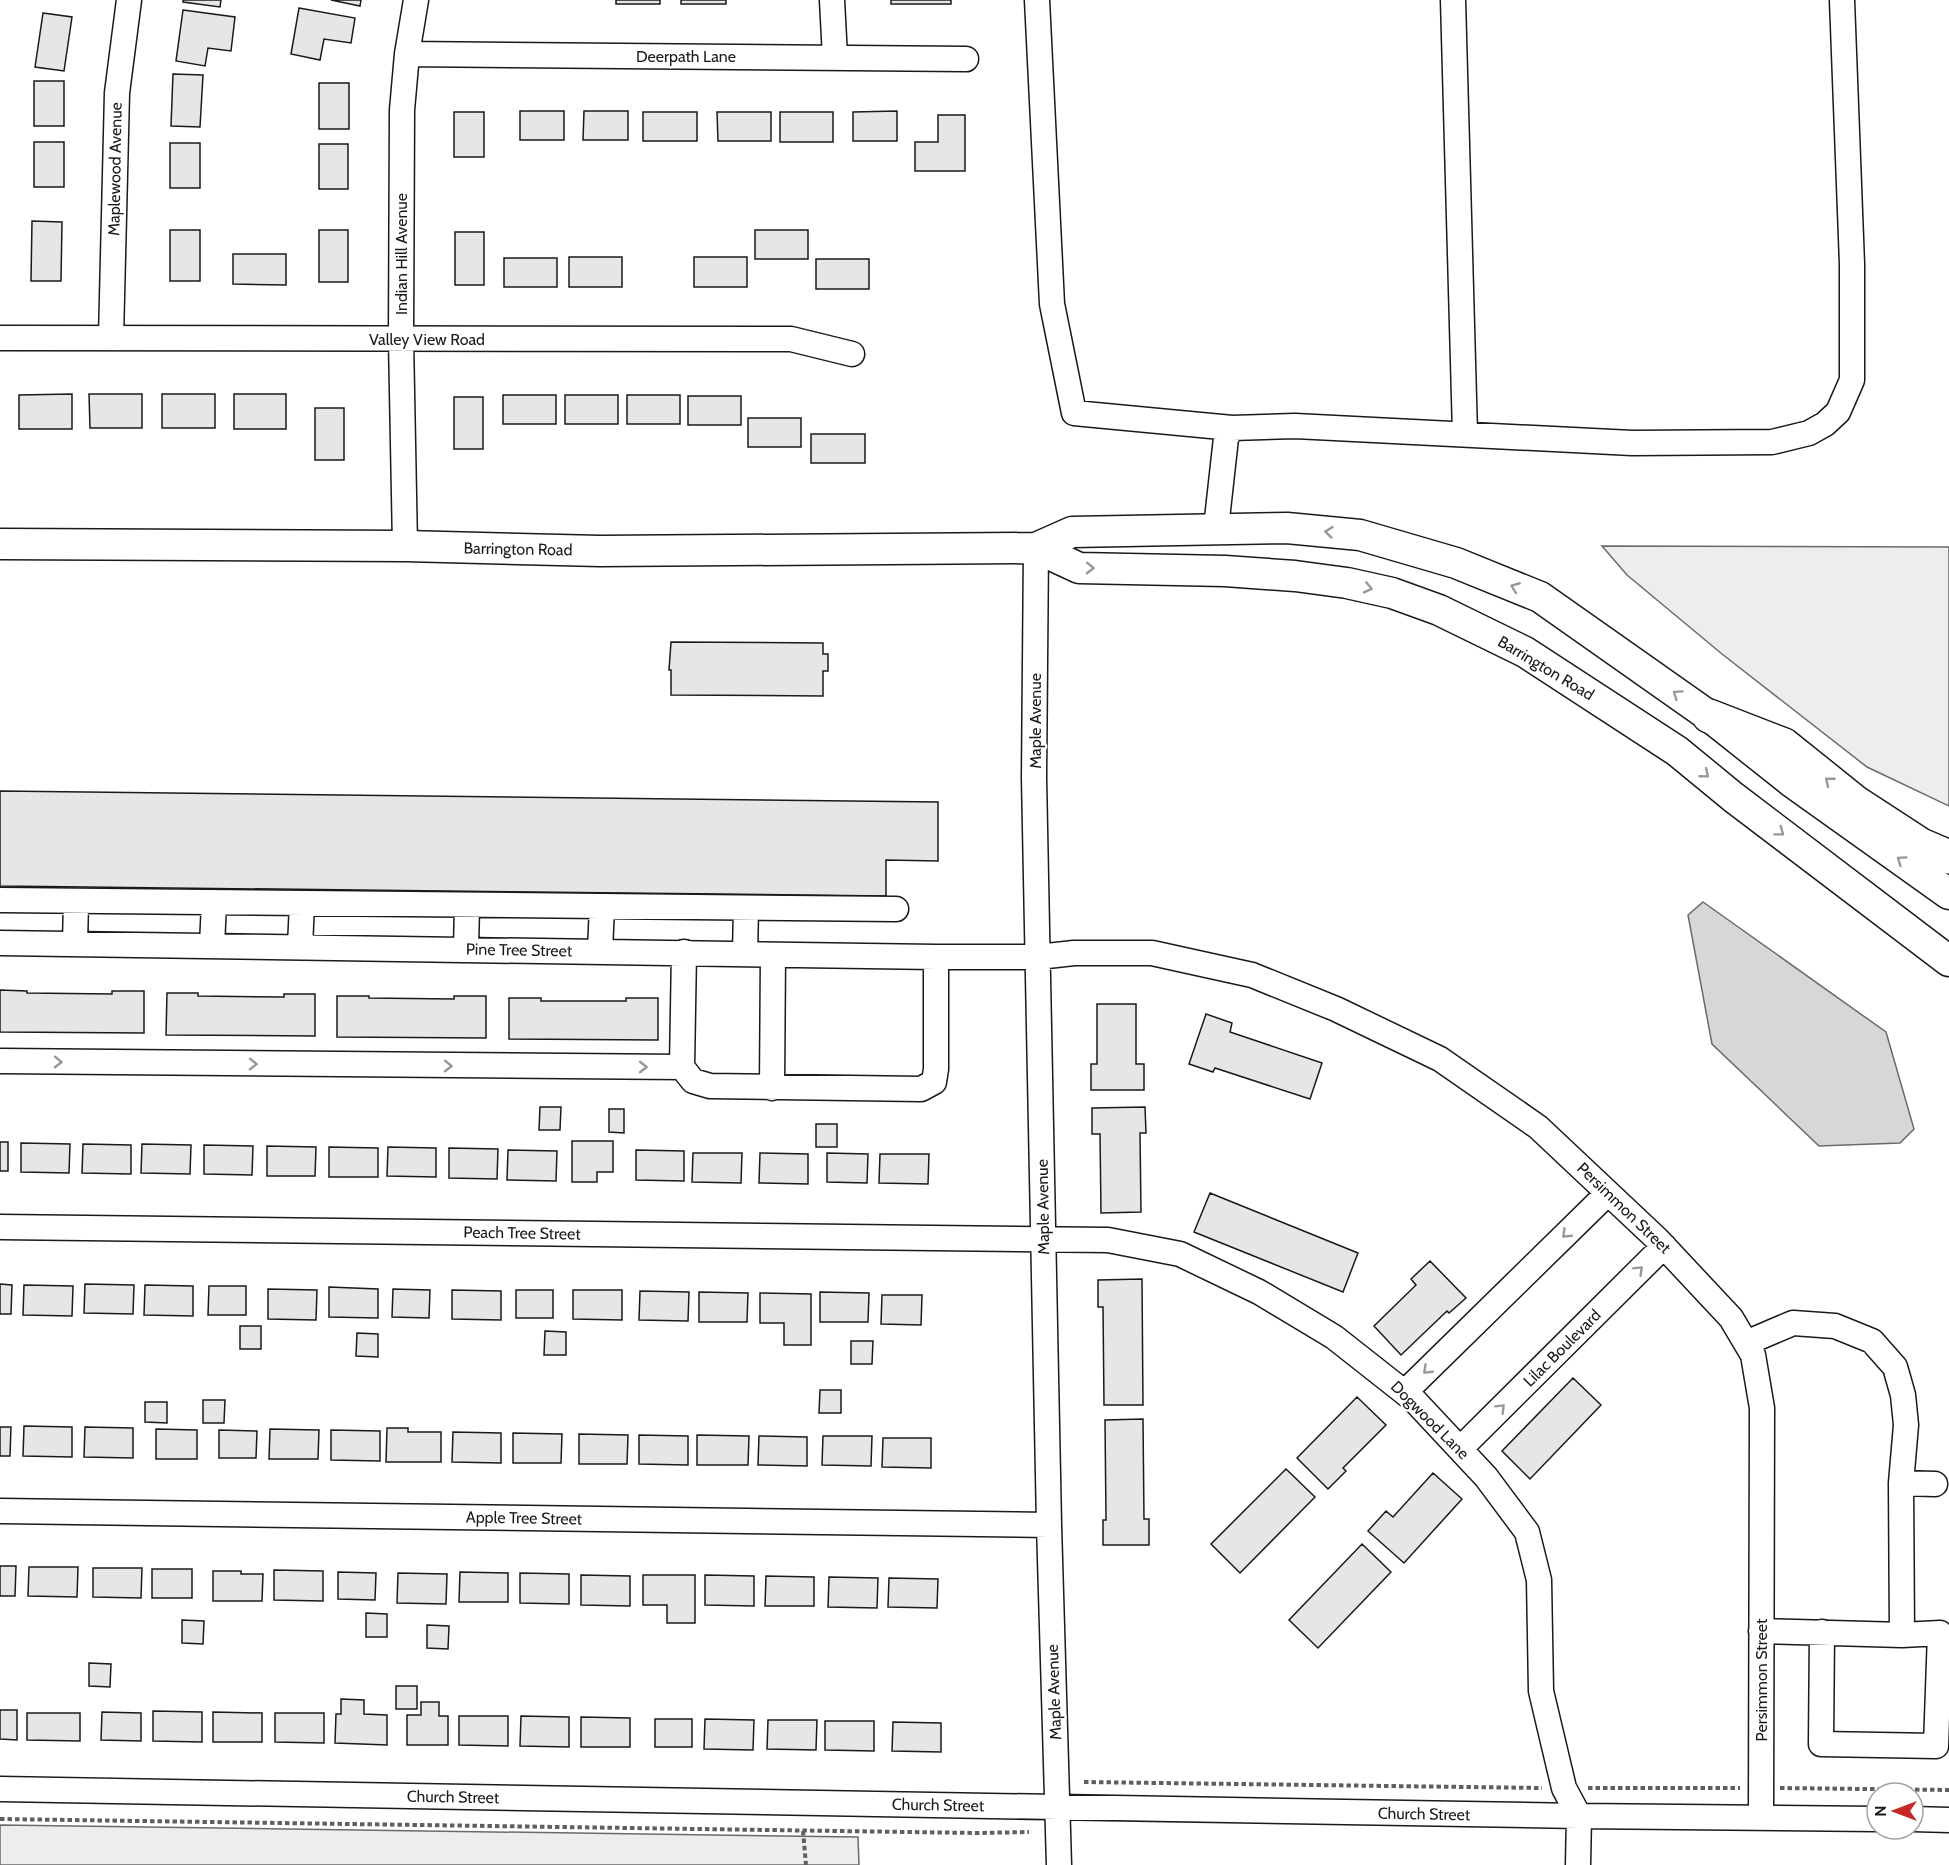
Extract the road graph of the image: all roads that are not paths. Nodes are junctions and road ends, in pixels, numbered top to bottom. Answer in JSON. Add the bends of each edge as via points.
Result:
{"nodes":[{"id":1,"x":129,"y":0,"type":"edge"},
{"id":2,"x":416,"y":0,"type":"edge"},
{"id":3,"x":832,"y":0,"type":"edge"},
{"id":4,"x":1037,"y":0,"type":"edge"},
{"id":5,"x":1453,"y":0,"type":"edge"},
{"id":6,"x":1842,"y":0,"type":"edge"},
{"id":7,"x":407,"y":54,"type":"junction"},
{"id":8,"x":835,"y":57,"type":"junction"},
{"id":9,"x":966,"y":59,"type":"dead end"},
{"id":10,"x":0,"y":338,"type":"edge"},
{"id":11,"x":111,"y":338,"type":"junction"},
{"id":12,"x":401,"y":340,"type":"junction"},
{"id":13,"x":852,"y":354,"type":"dead end"},
{"id":14,"x":1232,"y":428,"type":"junction"},
{"id":15,"x":1464,"y":434,"type":"junction"},
{"id":16,"x":1216,"y":528,"type":"junction"},
{"id":17,"x":0,"y":544,"type":"edge"},
{"id":18,"x":405,"y":546,"type":"junction"},
{"id":19,"x":1036,"y":548,"type":"junction"},
{"id":20,"x":1710,"y":716,"type":"junction"},
{"id":21,"x":1949,"y":857,"type":"edge"},
{"id":22,"x":1949,"y":894,"type":"edge"},
{"id":23,"x":1,"y":900,"type":"edge"},
{"id":24,"x":76,"y":901,"type":"junction"},
{"id":25,"x":214,"y":902,"type":"junction"},
{"id":26,"x":302,"y":903,"type":"junction"},
{"id":27,"x":467,"y":905,"type":"junction"},
{"id":28,"x":602,"y":906,"type":"junction"},
{"id":29,"x":746,"y":908,"type":"junction"},
{"id":30,"x":896,"y":909,"type":"dead end"},
{"id":31,"x":0,"y":943,"type":"edge"},
{"id":32,"x":75,"y":944,"type":"junction"},
{"id":33,"x":212,"y":946,"type":"junction"},
{"id":34,"x":300,"y":947,"type":"junction"},
{"id":35,"x":466,"y":949,"type":"junction"},
{"id":36,"x":600,"y":951,"type":"junction"},
{"id":37,"x":684,"y":952,"type":"junction"},
{"id":38,"x":745,"y":954,"type":"junction"},
{"id":39,"x":773,"y":955,"type":"junction"},
{"id":40,"x":936,"y":957,"type":"junction"},
{"id":41,"x":1038,"y":957,"type":"junction"},
{"id":42,"x":1949,"y":961,"type":"edge"},
{"id":43,"x":0,"y":1061,"type":"edge"},
{"id":44,"x":682,"y":1068,"type":"junction"},
{"id":45,"x":772,"y":1088,"type":"junction"},
{"id":46,"x":1608,"y":1193,"type":"junction"},
{"id":47,"x":0,"y":1227,"type":"edge"},
{"id":48,"x":1043,"y":1239,"type":"junction"},
{"id":49,"x":1664,"y":1246,"type":"junction"},
{"id":50,"x":1746,"y":1343,"type":"junction"},
{"id":51,"x":1405,"y":1392,"type":"junction"},
{"id":52,"x":1460,"y":1449,"type":"junction"},
{"id":53,"x":1901,"y":1483,"type":"junction"},
{"id":54,"x":1944,"y":1483,"type":"edge"},
{"id":55,"x":0,"y":1511,"type":"edge"},
{"id":56,"x":1049,"y":1525,"type":"junction"},
{"id":57,"x":1761,"y":1631,"type":"junction"},
{"id":58,"x":1822,"y":1632,"type":"junction"},
{"id":59,"x":1902,"y":1635,"type":"junction"},
{"id":60,"x":0,"y":1789,"type":"edge"},
{"id":61,"x":1058,"y":1807,"type":"junction"},
{"id":62,"x":1579,"y":1816,"type":"junction"},
{"id":63,"x":1761,"y":1818,"type":"junction"},
{"id":64,"x":1865,"y":1819,"type":"edge"},
{"id":65,"x":1925,"y":1819,"type":"edge"},
{"id":66,"x":1949,"y":1820,"type":"edge"},
{"id":67,"x":1059,"y":1865,"type":"edge"},
{"id":68,"x":1578,"y":1865,"type":"edge"}],
"edges":[{"from":1,"to":11,"type":"street","name":"Maplewood Avenue","via":[[117,93]]},
{"from":2,"to":7,"type":"street","name":"Indian Hill Avenue"},
{"from":3,"to":8,"type":"street"},
{"from":4,"to":14,"type":"street","via":[[1052,304],[1074,413]]},
{"from":5,"to":15,"type":"street"},
{"from":6,"to":15,"type":"street","via":[[1852,264],[1852,380],[1838,412],[1809,433],[1772,442],[1632,443]]},
{"from":7,"to":8,"type":"street","name":"Deerpath Lane"},
{"from":7,"to":12,"type":"street","name":"Indian Hill Avenue","via":[[402,110]]},
{"from":8,"to":9,"type":"street","name":"Deerpath Lane"},
{"from":10,"to":11,"type":"street","name":"Valley View Road"},
{"from":11,"to":12,"type":"street","name":"Valley View Road"},
{"from":12,"to":13,"type":"street","name":"Valley View Road","via":[[790,339]]},
{"from":12,"to":18,"type":"street","name":"Indian Hill Avenue"},
{"from":14,"to":15,"type":"street","via":[[1295,426]]},
{"from":14,"to":16,"type":"street","via":[[1226,438]]},
{"from":16,"to":19,"type":"main road","name":"Barrington Road","via":[[1072,532]]},
{"from":20,"to":16,"type":"main road","name":"Barrington Road","one_way":true,"via":[[1540,597],[1456,563],[1360,535],[1287,528]]},
{"from":17,"to":18,"type":"main road","name":"Barrington Road"},
{"from":18,"to":19,"type":"main road","name":"Barrington Road","via":[[600,551]]},
{"from":19,"to":41,"type":"street","name":"Maple Avenue","via":[[1034,778]]},
{"from":19,"to":42,"type":"main road","name":"Barrington Road","one_way":true,"via":[[1079,568],[1295,576],[1392,593],[1439,610],[1526,652],[1677,751]]},
{"from":21,"to":20,"type":"highway","one_way":true,"via":[[1921,845],[1855,802],[1784,745]]},
{"from":22,"to":20,"type":"main road","name":"Barrington Road","one_way":true,"via":[[1792,782]]},
{"from":23,"to":24,"type":"street"},
{"from":24,"to":25,"type":"street"},
{"from":24,"to":32,"type":"street"},
{"from":25,"to":26,"type":"street"},
{"from":25,"to":33,"type":"street"},
{"from":26,"to":27,"type":"street"},
{"from":26,"to":34,"type":"street"},
{"from":27,"to":28,"type":"street"},
{"from":27,"to":35,"type":"street"},
{"from":28,"to":29,"type":"street"},
{"from":28,"to":36,"type":"street"},
{"from":29,"to":30,"type":"street"},
{"from":29,"to":38,"type":"street"},
{"from":31,"to":32,"type":"street","name":"Pine Tree Street"},
{"from":32,"to":33,"type":"street","name":"Pine Tree Street"},
{"from":33,"to":34,"type":"street","name":"Pine Tree Street"},
{"from":34,"to":35,"type":"street","name":"Pine Tree Street"},
{"from":35,"to":36,"type":"street","name":"Pine Tree Street"},
{"from":36,"to":37,"type":"street","name":"Pine Tree Street"},
{"from":37,"to":38,"type":"street","name":"Pine Tree Street"},
{"from":37,"to":44,"type":"street"},
{"from":38,"to":39,"type":"street","name":"Pine Tree Street"},
{"from":39,"to":40,"type":"street","name":"Pine Tree Street"},
{"from":39,"to":45,"type":"street"},
{"from":40,"to":41,"type":"street","name":"Pine Tree Street"},
{"from":40,"to":45,"type":"street","via":[[934,1082],[921,1089]]},
{"from":41,"to":46,"type":"street","name":"Persimmon Street","via":[[1152,953],[1252,975],[1336,1009],[1440,1059],[1538,1127]]},
{"from":41,"to":48,"type":"street","name":"Maple Avenue"},
{"from":43,"to":44,"type":"street","one_way":true},
{"from":44,"to":45,"type":"street","via":[[693,1081],[710,1086]]},
{"from":46,"to":49,"type":"street","name":"Persimmon Street"},
{"from":46,"to":51,"type":"street","one_way":true},
{"from":47,"to":48,"type":"street","name":"Peach Tree Street"},
{"from":48,"to":51,"type":"street","name":"Dogwood Lane","via":[[1108,1240],[1180,1254],[1259,1292],[1334,1337]]},
{"from":48,"to":56,"type":"street","name":"Maple Avenue"},
{"from":49,"to":50,"type":"street","name":"Persimmon Street","via":[[1731,1318]]},
{"from":52,"to":49,"type":"street","name":"Lilac Boulevard","one_way":true},
{"from":50,"to":53,"type":"street","via":[[1793,1323],[1834,1326],[1872,1341],[1895,1367],[1903,1395],[1906,1425]]},
{"from":50,"to":57,"type":"street","name":"Persimmon Street","via":[[1753,1355],[1762,1408]]},
{"from":51,"to":52,"type":"street","name":"Dogwood Lane"},
{"from":52,"to":62,"type":"street","name":"Dogwood Lane","via":[[1527,1532],[1539,1580],[1541,1691],[1564,1788]]},
{"from":53,"to":54,"type":"street"},
{"from":53,"to":59,"type":"street"},
{"from":55,"to":56,"type":"street","name":"Apple Tree Street"},
{"from":56,"to":61,"type":"street","name":"Maple Avenue"},
{"from":57,"to":58,"type":"street"},
{"from":57,"to":63,"type":"street","name":"Persimmon Street"},
{"from":58,"to":59,"type":"street"},
{"from":58,"to":59,"type":"street","via":[[1821,1744],[1935,1746],[1940,1634]]},
{"from":60,"to":61,"type":"street","name":"Church Street"},
{"from":61,"to":62,"type":"street","name":"Church Street"},
{"from":61,"to":67,"type":"street","name":"Maple Avenue"},
{"from":62,"to":63,"type":"street","name":"Church Street"},
{"from":62,"to":68,"type":"street"},
{"from":63,"to":64,"type":"street","name":"Church Street"},
{"from":65,"to":66,"type":"street"}]}
